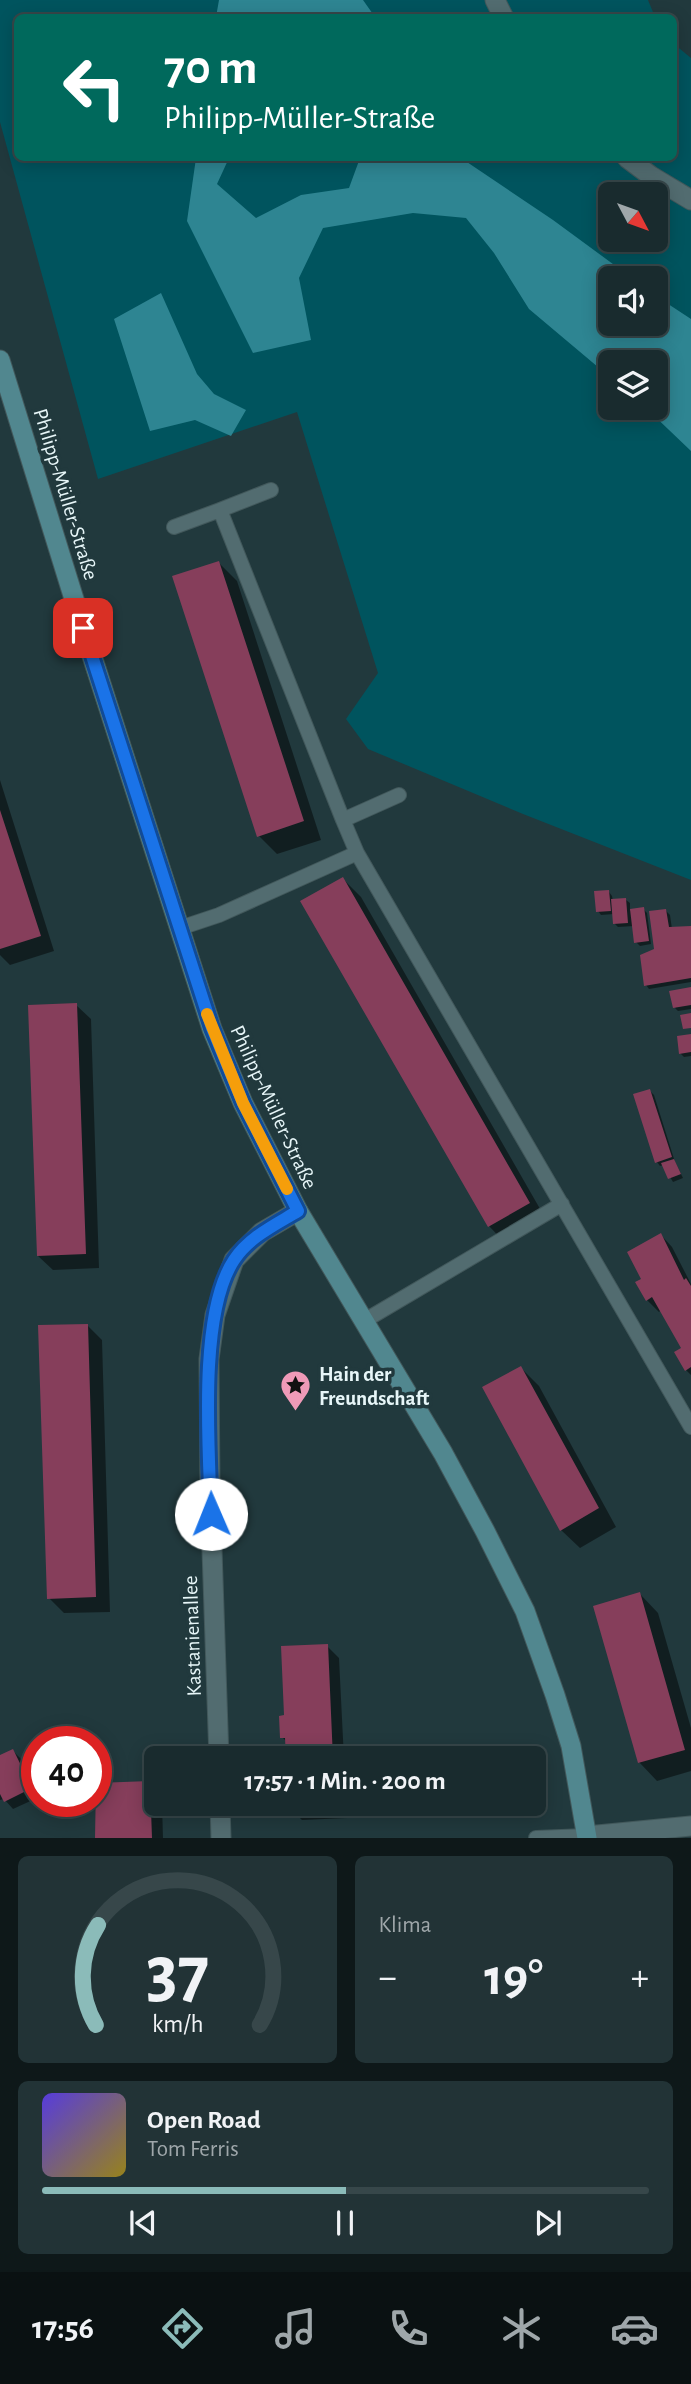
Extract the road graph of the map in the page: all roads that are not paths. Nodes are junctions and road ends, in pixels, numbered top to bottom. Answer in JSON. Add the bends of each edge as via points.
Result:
{"nodes":[{"id":1,"x":631,"y":161,"type":"edge"},
{"id":2,"x":691,"y":200,"type":"edge"},
{"id":3,"x":0,"y":360,"type":"edge"},
{"id":4,"x":271,"y":490,"type":"dead end"},
{"id":5,"x":220,"y":510,"type":"junction"},
{"id":6,"x":174,"y":527,"type":"dead end"},
{"id":7,"x":399,"y":795,"type":"dead end"},
{"id":8,"x":343,"y":820,"type":"junction"},
{"id":9,"x":357,"y":853,"type":"junction"},
{"id":10,"x":180,"y":928,"type":"junction"},
{"id":11,"x":562,"y":1204,"type":"junction"},
{"id":12,"x":298,"y":1211,"type":"junction"},
{"id":13,"x":364,"y":1321,"type":"junction"},
{"id":14,"x":691,"y":1427,"type":"edge"},
{"id":15,"x":219,"y":1746,"type":"edge"},
{"id":16,"x":220,"y":1816,"type":"edge"},
{"id":17,"x":691,"y":1826,"type":"edge"},
{"id":18,"x":640,"y":1834,"type":"edge"},
{"id":19,"x":587,"y":1837,"type":"edge"},
{"id":20,"x":221,"y":1838,"type":"edge"},
{"id":21,"x":536,"y":1838,"type":"edge"}],
"edges":[{"from":1,"to":2,"type":"street"},
{"from":3,"to":10,"type":"main road","name":"Philipp-Müller-Straße"},
{"from":4,"to":5,"type":"lane"},
{"from":5,"to":6,"type":"lane"},
{"from":5,"to":8,"type":"lane"},
{"from":7,"to":8,"type":"lane"},
{"from":8,"to":9,"type":"lane"},
{"from":9,"to":10,"type":"lane"},
{"from":9,"to":11,"type":"lane"},
{"from":10,"to":12,"type":"main road","name":"Philipp-Müller-Straße","via":[[212,1028],[243,1103]]},
{"from":11,"to":13,"type":"lane"},
{"from":11,"to":14,"type":"lane"},
{"from":12,"to":13,"type":"main road","name":"Philipp-Müller-Straße"},
{"from":12,"to":15,"type":"street","name":"Kastanienallee","via":[[262,1232],[234,1260],[215,1315],[209,1359]]},
{"from":13,"to":19,"type":"main road","name":"Philipp-Müller-Straße","via":[[443,1453],[525,1611],[571,1746]]},
{"from":16,"to":20,"type":"street"},
{"from":17,"to":18,"type":"street"},
{"from":18,"to":19,"type":"street"},
{"from":19,"to":21,"type":"lane"}]}
